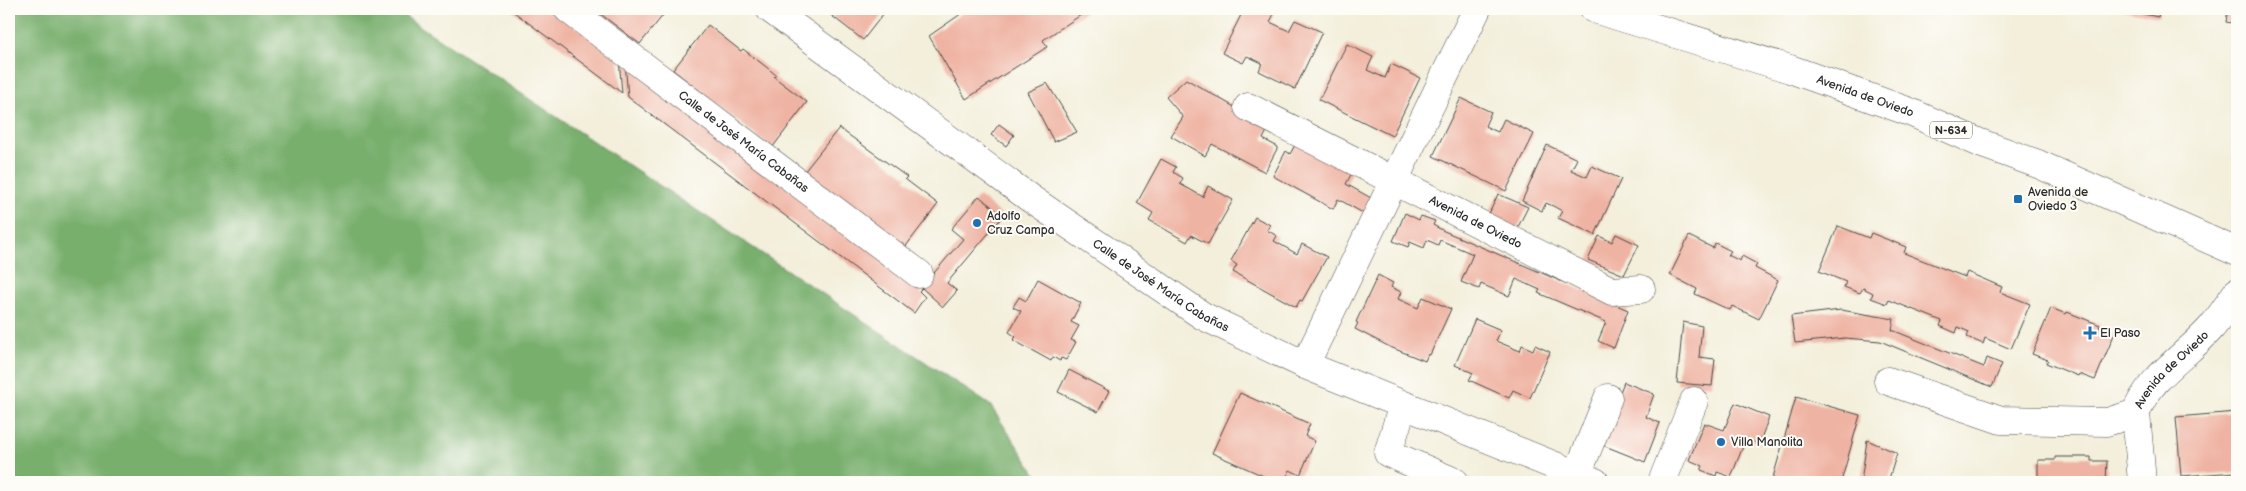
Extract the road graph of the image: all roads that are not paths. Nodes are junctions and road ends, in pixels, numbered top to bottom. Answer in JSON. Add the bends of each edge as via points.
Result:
{"nodes":[{"id":1,"x":568,"y":9,"type":"edge"},
{"id":2,"x":770,"y":9,"type":"edge"},
{"id":3,"x":1477,"y":9,"type":"edge"},
{"id":4,"x":1595,"y":9,"type":"edge"},
{"id":5,"x":1248,"y":107,"type":"dead end"},
{"id":6,"x":1394,"y":180,"type":"junction"},
{"id":7,"x":2237,"y":252,"type":"edge"},
{"id":8,"x":919,"y":274,"type":"dead end"},
{"id":9,"x":1641,"y":290,"type":"dead end"},
{"id":10,"x":2237,"y":292,"type":"edge"},
{"id":11,"x":1305,"y":365,"type":"junction"},
{"id":12,"x":1888,"y":381,"type":"dead end"},
{"id":13,"x":1608,"y":398,"type":"dead end"},
{"id":14,"x":1694,"y":401,"type":"dead end"},
{"id":15,"x":1403,"y":405,"type":"junction"},
{"id":16,"x":2136,"y":413,"type":"junction"},
{"id":17,"x":1586,"y":478,"type":"edge"},
{"id":18,"x":1455,"y":482,"type":"edge"},
{"id":19,"x":1662,"y":482,"type":"edge"},
{"id":20,"x":2142,"y":482,"type":"edge"}],
"edges":[{"from":1,"to":8,"type":"main road","name":"Calle de José María Cabañas"},
{"from":2,"to":11,"type":"main road","name":"Calle de José María Cabañas","via":[[1168,294],[1227,328]]},
{"from":3,"to":6,"type":"main road"},
{"from":4,"to":7,"type":"main road","name":"Avenida de Oviedo","number":"N-634","via":[[1790,69],[1910,112],[2038,164]]},
{"from":5,"to":6,"type":"main road","name":"Avenida de Oviedo"},
{"from":6,"to":9,"type":"main road","name":"Avenida de Oviedo","via":[[1612,291]]},
{"from":6,"to":11,"type":"main road"},
{"from":10,"to":16,"type":"main road","name":"Avenida de Oviedo","via":[[2210,329],[2145,394]]},
{"from":11,"to":15,"type":"main road","name":"Calle de José María Cabañas"},
{"from":12,"to":16,"type":"main road","name":"Avenida de Oviedo","via":[[2001,420],[2107,422]]},
{"from":13,"to":17,"type":"main road"},
{"from":14,"to":19,"type":"main road"},
{"from":15,"to":17,"type":"main road","name":"Calle de José María Cabañas"},
{"from":15,"to":18,"type":"main road","via":[[1388,453]]},
{"from":16,"to":20,"type":"main road"}]}
